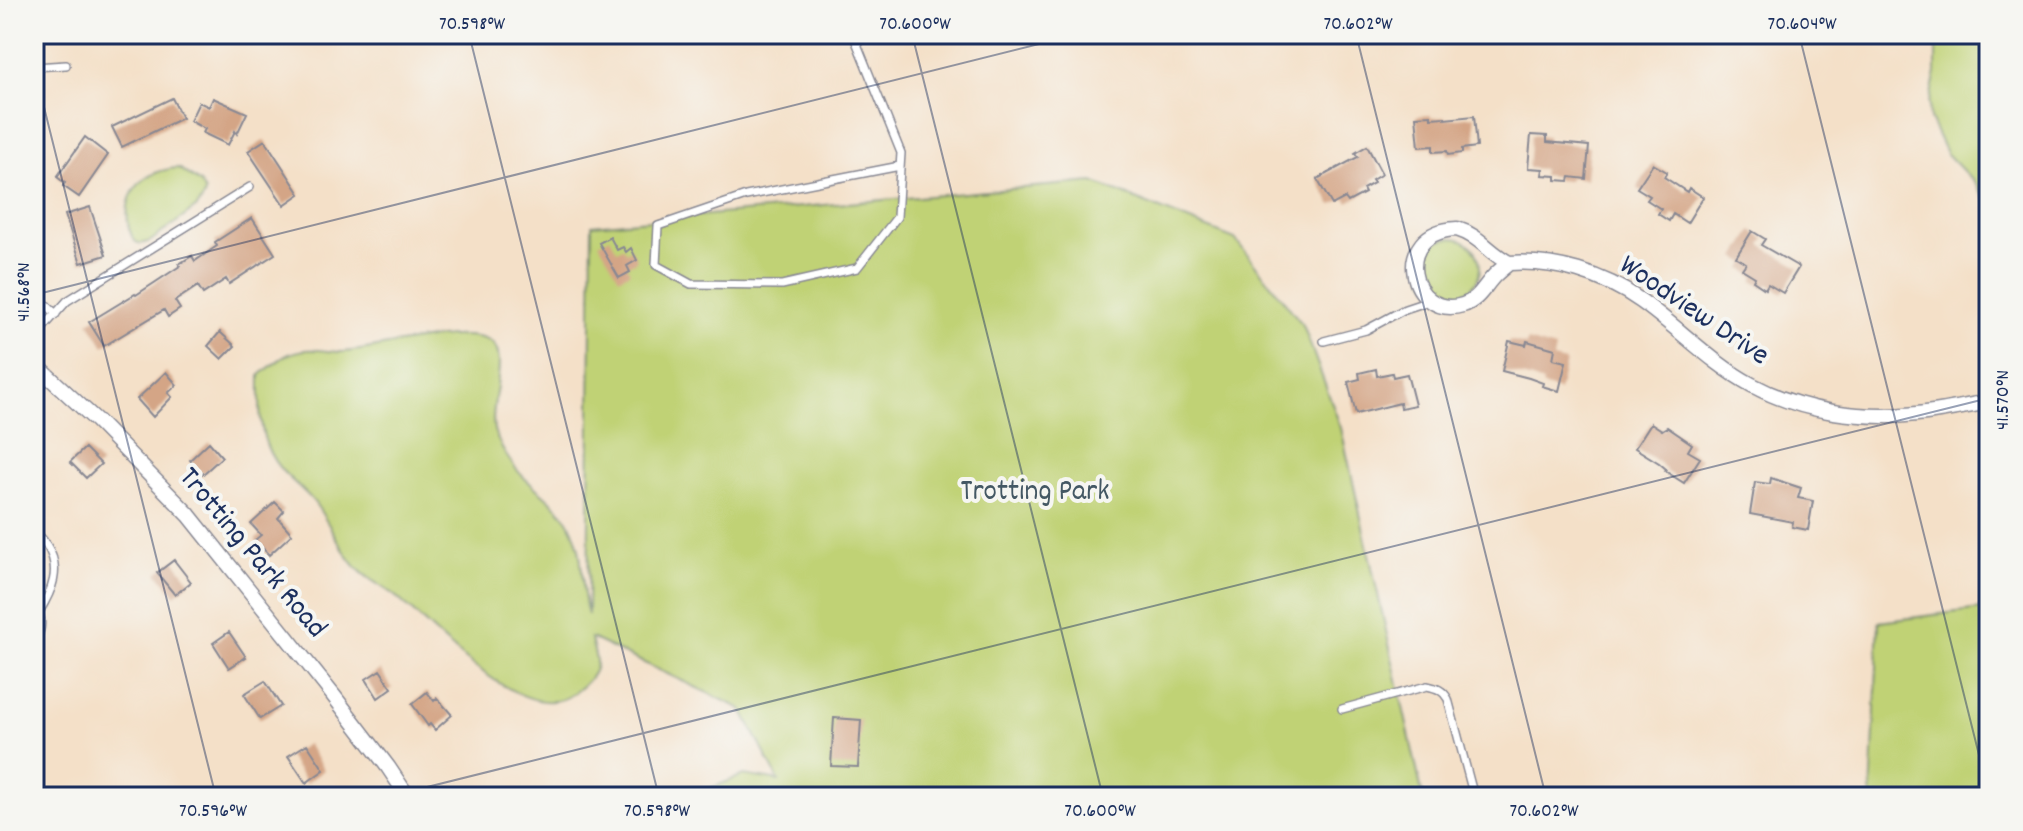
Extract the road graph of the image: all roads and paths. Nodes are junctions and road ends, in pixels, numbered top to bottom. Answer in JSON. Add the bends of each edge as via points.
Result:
{"nodes":[{"id":1,"x":853,"y":34,"type":"edge"},
{"id":2,"x":66,"y":65,"type":"dead end"},
{"id":3,"x":34,"y":67,"type":"edge"},
{"id":4,"x":900,"y":166,"type":"junction"},
{"id":5,"x":250,"y":187,"type":"dead end"},
{"id":6,"x":1509,"y":263,"type":"junction"},
{"id":7,"x":34,"y":293,"type":"edge"},
{"id":8,"x":1431,"y":300,"type":"junction"},
{"id":9,"x":56,"y":314,"type":"junction"},
{"id":10,"x":34,"y":338,"type":"edge"},
{"id":11,"x":1324,"y":341,"type":"dead end"},
{"id":12,"x":34,"y":363,"type":"edge"},
{"id":13,"x":1989,"y":402,"type":"edge"},
{"id":14,"x":34,"y":533,"type":"edge"},
{"id":15,"x":36,"y":608,"type":"edge"},
{"id":16,"x":34,"y":642,"type":"edge"},
{"id":17,"x":1342,"y":709,"type":"dead end"},
{"id":18,"x":408,"y":797,"type":"edge"},
{"id":19,"x":1474,"y":797,"type":"edge"}],
"edges":[{"from":1,"to":4,"type":"lane","via":[[901,153]]},
{"from":2,"to":3,"type":"lane"},
{"from":4,"to":4,"type":"lane","via":[[746,196],[658,226],[656,265],[691,284],[782,285],[857,268],[897,217]]},
{"from":5,"to":9,"type":"lane","via":[[67,301]]},
{"from":6,"to":8,"type":"street","via":[[1472,301],[1452,306]]},
{"from":6,"to":8,"type":"street","via":[[1467,232],[1437,232],[1420,245],[1413,265],[1417,285]]},
{"from":6,"to":13,"type":"street","name":"Woodview Drive","via":[[1570,268],[1613,285],[1639,299],[1726,369],[1793,402],[1861,416],[1918,414]]},
{"from":7,"to":9,"type":"lane"},
{"from":8,"to":11,"type":"lane","via":[[1366,330]]},
{"from":9,"to":10,"type":"lane"},
{"from":12,"to":18,"type":"street","name":"Trotting Park Road","via":[[189,515]]},
{"from":14,"to":15,"type":"lane","via":[[55,562],[50,590]]},
{"from":15,"to":16,"type":"lane","via":[[41,627]]},
{"from":17,"to":19,"type":"lane","via":[[1427,686],[1444,692]]}]}
